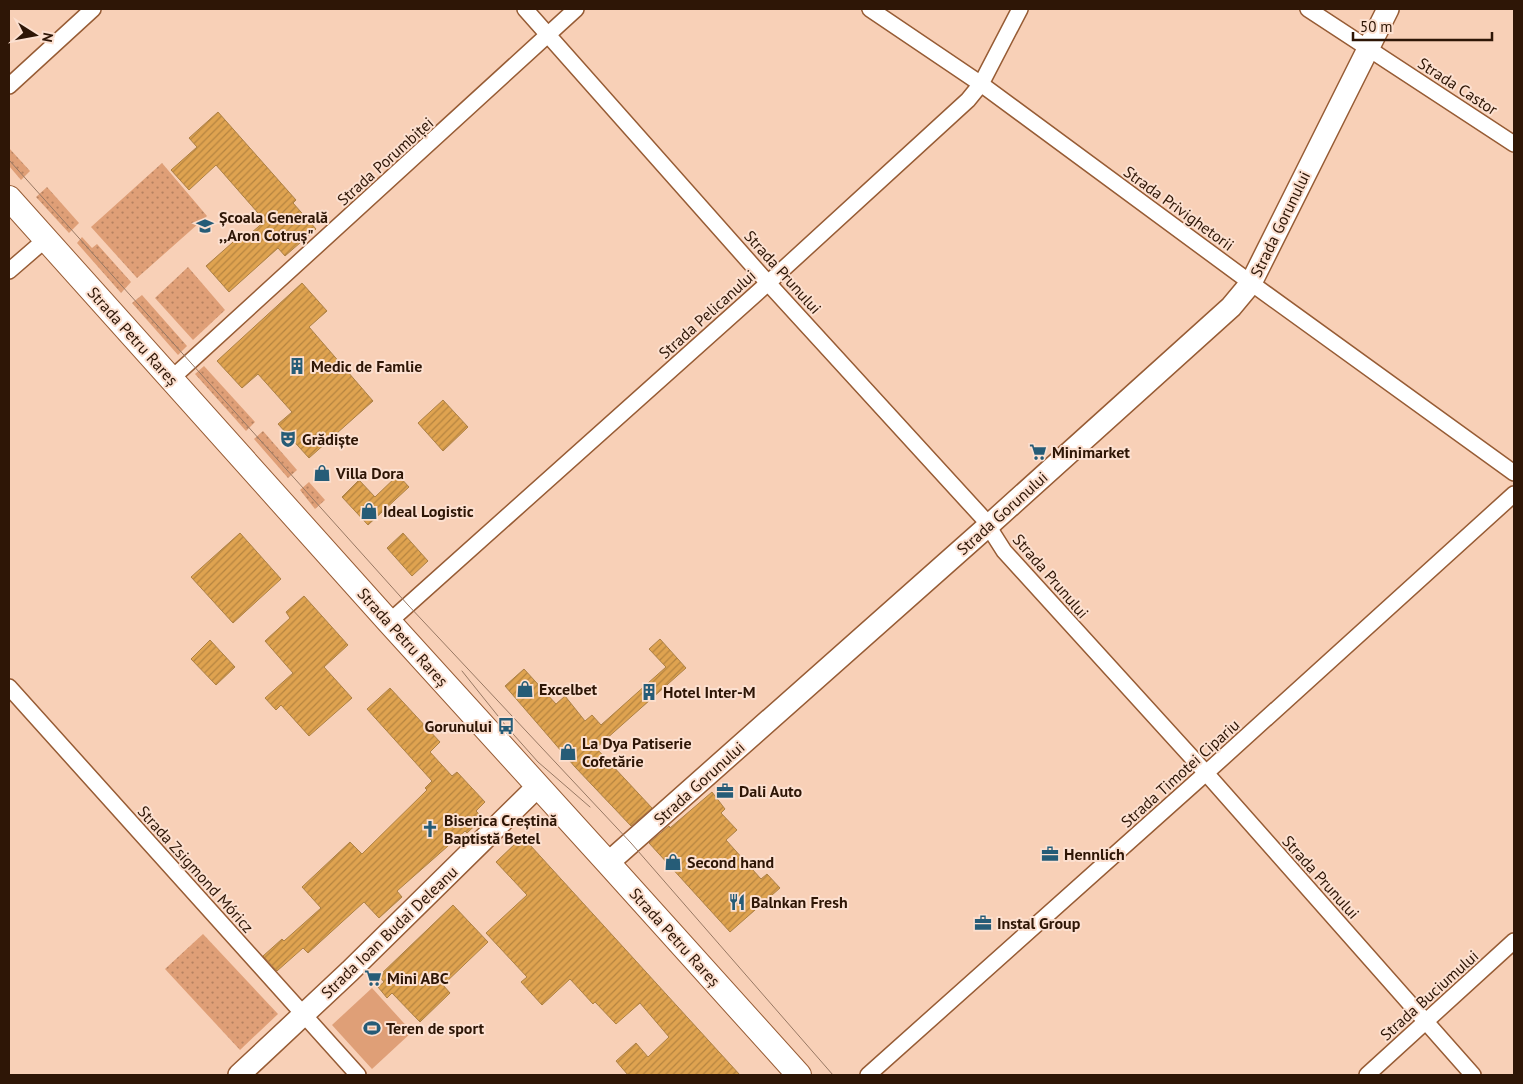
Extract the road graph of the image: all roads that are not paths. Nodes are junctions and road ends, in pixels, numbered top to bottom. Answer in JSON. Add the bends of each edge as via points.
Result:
{"nodes":[{"id":1,"x":93,"y":9,"type":"edge"},
{"id":2,"x":525,"y":9,"type":"edge"},
{"id":3,"x":576,"y":9,"type":"edge"},
{"id":4,"x":870,"y":9,"type":"edge"},
{"id":5,"x":1020,"y":9,"type":"edge"},
{"id":6,"x":1308,"y":9,"type":"edge"},
{"id":7,"x":1388,"y":9,"type":"edge"},
{"id":8,"x":548,"y":36,"type":"junction"},
{"id":9,"x":1368,"y":48,"type":"junction"},
{"id":10,"x":981,"y":84,"type":"junction"},
{"id":11,"x":9,"y":86,"type":"edge"},
{"id":12,"x":1514,"y":144,"type":"edge"},
{"id":13,"x":9,"y":198,"type":"edge"},
{"id":14,"x":46,"y":239,"type":"junction"},
{"id":15,"x":9,"y":271,"type":"edge"},
{"id":16,"x":768,"y":282,"type":"junction"},
{"id":17,"x":1251,"y":283,"type":"junction"},
{"id":18,"x":171,"y":379,"type":"junction"},
{"id":19,"x":1514,"y":473,"type":"edge"},
{"id":20,"x":1514,"y":494,"type":"edge"},
{"id":21,"x":988,"y":526,"type":"junction"},
{"id":22,"x":389,"y":622,"type":"junction"},
{"id":23,"x":9,"y":687,"type":"edge"},
{"id":24,"x":1206,"y":774,"type":"junction"},
{"id":25,"x":537,"y":787,"type":"junction"},
{"id":26,"x":608,"y":863,"type":"junction"},
{"id":27,"x":1514,"y":942,"type":"edge"},
{"id":28,"x":304,"y":1015,"type":"junction"},
{"id":29,"x":1426,"y":1022,"type":"junction"},
{"id":30,"x":240,"y":1075,"type":"edge"},
{"id":31,"x":358,"y":1075,"type":"edge"},
{"id":32,"x":799,"y":1075,"type":"edge"},
{"id":33,"x":868,"y":1075,"type":"edge"},
{"id":34,"x":1367,"y":1075,"type":"edge"},
{"id":35,"x":1473,"y":1075,"type":"edge"}],
"edges":[{"from":1,"to":11,"type":"street"},
{"from":2,"to":8,"type":"street","name":"Strada Prunului"},
{"from":3,"to":8,"type":"street","name":"Strada Porumbiței"},
{"from":4,"to":10,"type":"street","name":"Strada Privighetorii"},
{"from":5,"to":10,"type":"street","name":"Strada Pelicanului"},
{"from":6,"to":9,"type":"street","name":"Strada Castor"},
{"from":7,"to":9,"type":"street","name":"Strada Gorunului"},
{"from":8,"to":16,"type":"street","name":"Strada Prunului"},
{"from":8,"to":18,"type":"street","name":"Strada Porumbiței"},
{"from":9,"to":12,"type":"street","name":"Strada Castor"},
{"from":9,"to":17,"type":"street","name":"Strada Gorunului"},
{"from":10,"to":16,"type":"street","name":"Strada Pelicanului","via":[[968,100]]},
{"from":10,"to":17,"type":"street","name":"Strada Privighetorii"},
{"from":13,"to":14,"type":"main road","name":"Strada Petru Rareș"},
{"from":14,"to":15,"type":"street"},
{"from":14,"to":18,"type":"main road","name":"Strada Petru Rareș"},
{"from":16,"to":21,"type":"street","name":"Strada Prunului"},
{"from":16,"to":22,"type":"street","name":"Strada Pelicanului"},
{"from":17,"to":19,"type":"street","name":"Strada Privighetorii"},
{"from":17,"to":21,"type":"street","name":"Strada Gorunului","via":[[1230,306]]},
{"from":18,"to":22,"type":"main road","name":"Strada Petru Rareș"},
{"from":20,"to":24,"type":"street","name":"Strada Timotei Cipariu"},
{"from":21,"to":24,"type":"street","name":"Strada Prunului","via":[[1004,551]]},
{"from":21,"to":26,"type":"street","name":"Strada Gorunului"},
{"from":22,"to":25,"type":"main road","name":"Strada Petru Rareș"},
{"from":23,"to":28,"type":"street","name":"Strada Zsigmond Móricz"},
{"from":24,"to":29,"type":"street","name":"Strada Prunului"},
{"from":24,"to":33,"type":"street","name":"Strada Timotei Cipariu"},
{"from":25,"to":26,"type":"main road","name":"Strada Petru Rareș"},
{"from":25,"to":28,"type":"street","name":"Strada Ioan Budai Deleanu"},
{"from":26,"to":32,"type":"main road","name":"Strada Petru Rareș"},
{"from":27,"to":29,"type":"street","name":"Strada Buciumului"},
{"from":28,"to":30,"type":"street","name":"Strada Ioan Budai Deleanu"},
{"from":28,"to":31,"type":"street","name":"Strada Zsigmond Móricz"},
{"from":29,"to":34,"type":"street","name":"Strada Buciumului"},
{"from":29,"to":35,"type":"street","name":"Strada Prunului"}]}
